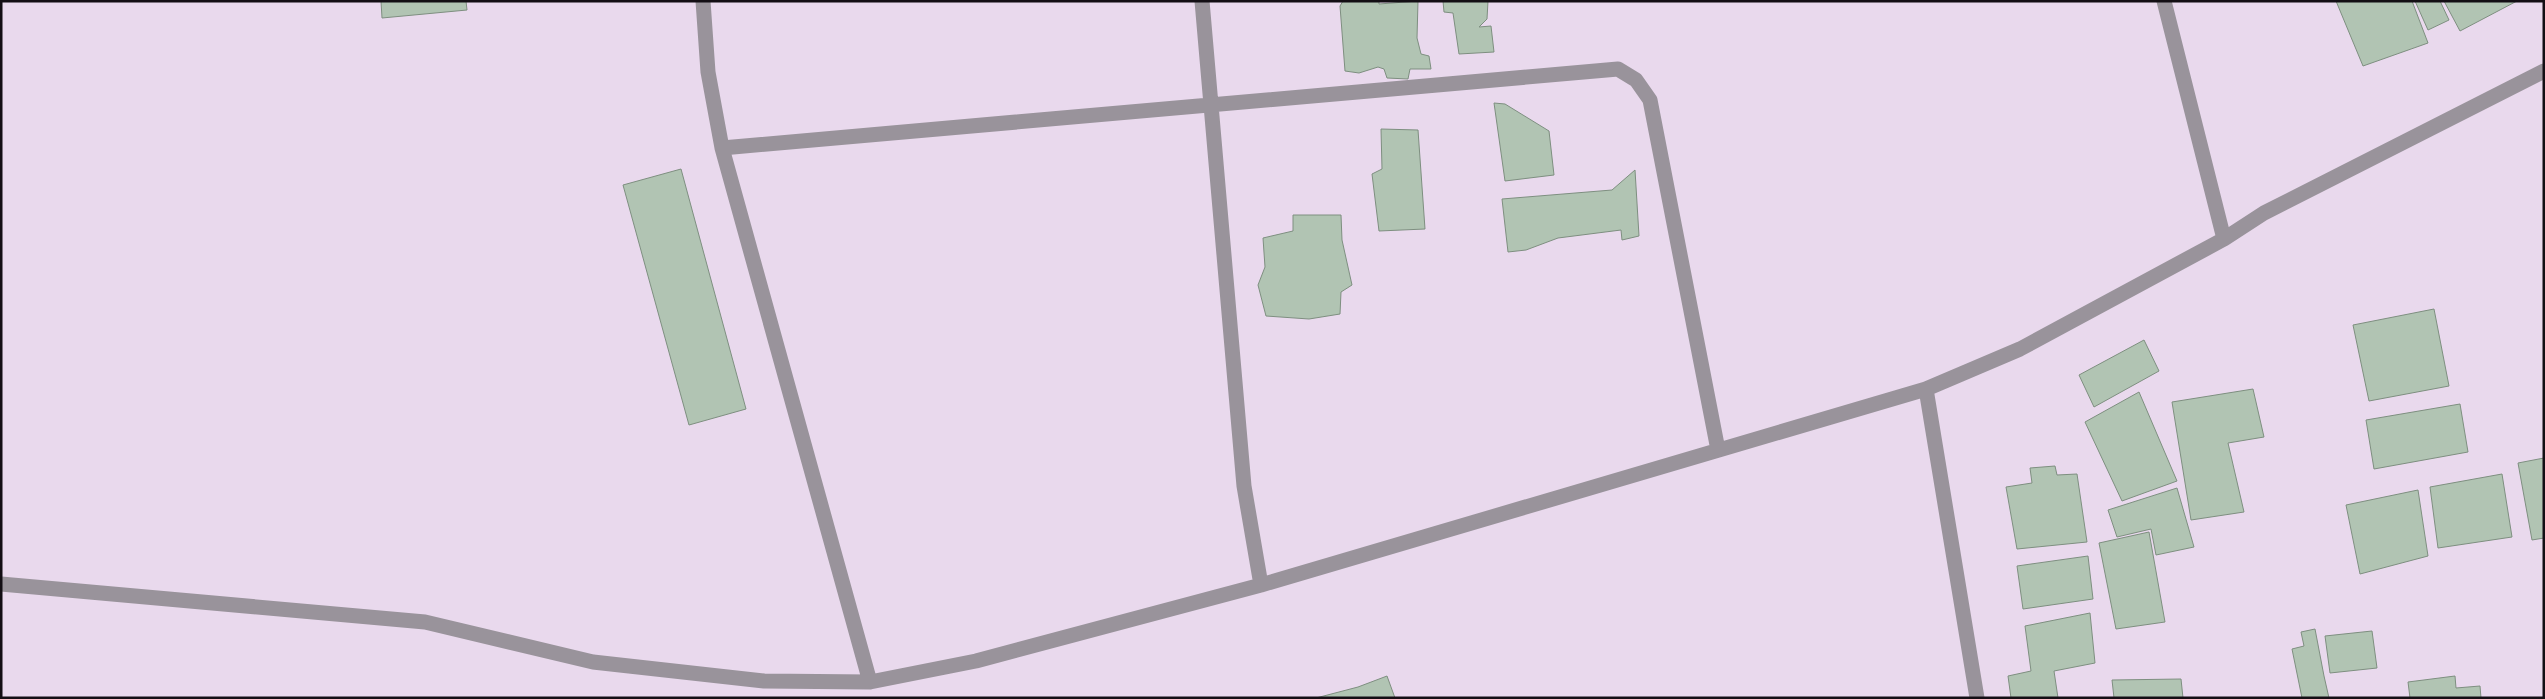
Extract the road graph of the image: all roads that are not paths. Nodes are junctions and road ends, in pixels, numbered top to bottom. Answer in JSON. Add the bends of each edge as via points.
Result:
{"nodes":[{"id":1,"x":703,"y":1,"type":"edge"},
{"id":2,"x":1202,"y":1,"type":"edge"},
{"id":3,"x":2164,"y":1,"type":"edge"},
{"id":4,"x":2544,"y":71,"type":"edge"},
{"id":5,"x":1212,"y":105,"type":"junction"},
{"id":6,"x":722,"y":148,"type":"junction"},
{"id":7,"x":2224,"y":239,"type":"junction"},
{"id":8,"x":1926,"y":389,"type":"junction"},
{"id":9,"x":1718,"y":450,"type":"junction"},
{"id":10,"x":1,"y":584,"type":"edge"},
{"id":11,"x":1261,"y":585,"type":"junction"},
{"id":12,"x":870,"y":682,"type":"junction"},
{"id":13,"x":1977,"y":698,"type":"edge"}],
"edges":[{"from":1,"to":6,"type":"street","via":[[708,72]]},
{"from":2,"to":5,"type":"street"},
{"from":3,"to":7,"type":"street"},
{"from":4,"to":7,"type":"street","via":[[2264,213]]},
{"from":5,"to":6,"type":"street"},
{"from":5,"to":9,"type":"street","via":[[1618,69],[1636,80],[1650,100]]},
{"from":5,"to":11,"type":"street","via":[[1244,486]]},
{"from":6,"to":12,"type":"street"},
{"from":7,"to":8,"type":"street","via":[[2020,348]]},
{"from":8,"to":9,"type":"street"},
{"from":8,"to":13,"type":"street"},
{"from":9,"to":11,"type":"street"},
{"from":10,"to":12,"type":"street","via":[[425,622],[603,663],[764,681]]},
{"from":11,"to":12,"type":"street","via":[[976,661]]}]}
